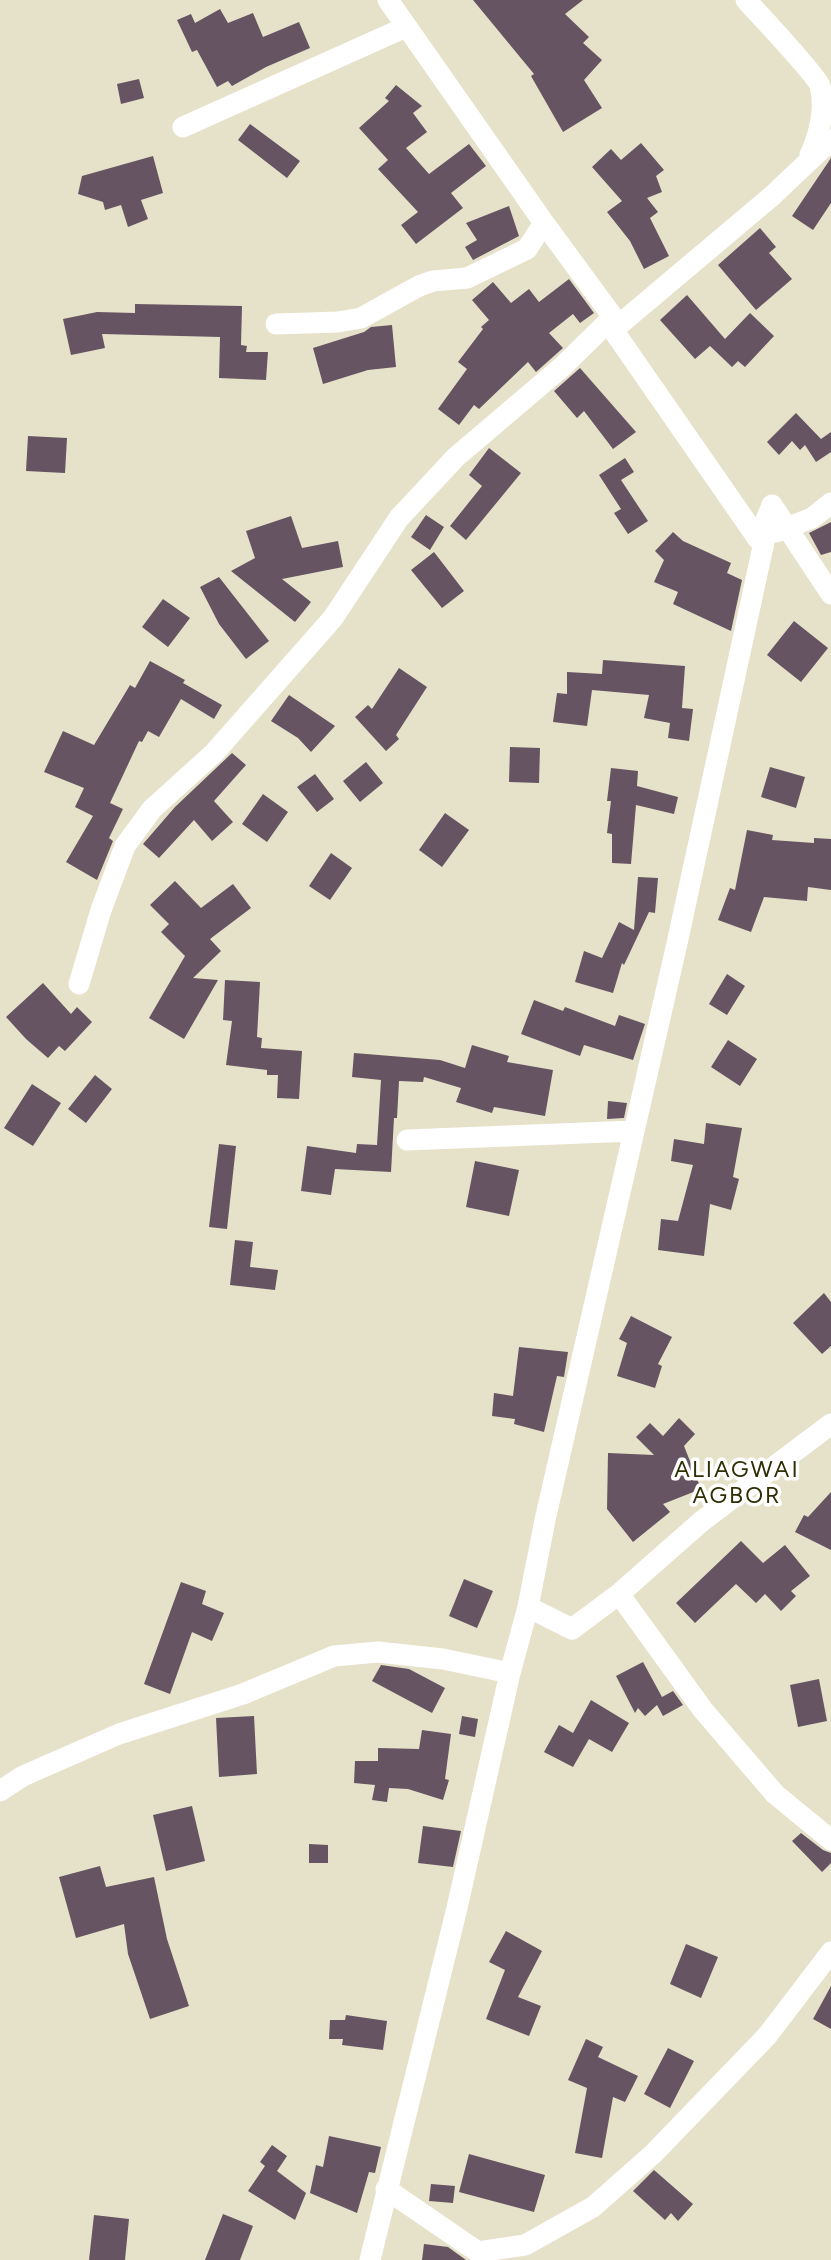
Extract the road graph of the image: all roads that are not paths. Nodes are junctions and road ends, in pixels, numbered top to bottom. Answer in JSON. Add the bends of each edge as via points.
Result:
{"nodes":[{"id":1,"x":388,"y":0,"type":"edge"},
{"id":2,"x":746,"y":0,"type":"edge"},
{"id":3,"x":406,"y":27,"type":"junction"},
{"id":4,"x":183,"y":127,"type":"dead end"},
{"id":5,"x":831,"y":140,"type":"edge"},
{"id":6,"x":806,"y":163,"type":"junction"},
{"id":7,"x":544,"y":223,"type":"junction"},
{"id":8,"x":276,"y":324,"type":"dead end"},
{"id":9,"x":613,"y":324,"type":"junction"},
{"id":10,"x":831,"y":503,"type":"edge"},
{"id":11,"x":772,"y":505,"type":"junction"},
{"id":12,"x":758,"y":539,"type":"junction"},
{"id":13,"x":831,"y":594,"type":"edge"},
{"id":14,"x":79,"y":984,"type":"dead end"},
{"id":15,"x":633,"y":1131,"type":"junction"},
{"id":16,"x":407,"y":1140,"type":"dead end"},
{"id":17,"x":831,"y":1424,"type":"edge"},
{"id":18,"x":619,"y":1594,"type":"junction"},
{"id":19,"x":528,"y":1607,"type":"junction"},
{"id":20,"x":510,"y":1673,"type":"junction"},
{"id":21,"x":0,"y":1791,"type":"edge"},
{"id":22,"x":831,"y":1840,"type":"edge"},
{"id":23,"x":831,"y":1952,"type":"edge"},
{"id":24,"x":386,"y":2189,"type":"junction"},
{"id":25,"x":370,"y":2260,"type":"edge"}],
"edges":[{"from":1,"to":3,"type":"street"},
{"from":2,"to":6,"type":"street","via":[[820,84],[818,137]]},
{"from":3,"to":4,"type":"street"},
{"from":3,"to":7,"type":"street"},
{"from":5,"to":6,"type":"street"},
{"from":6,"to":9,"type":"street","via":[[772,197]]},
{"from":7,"to":8,"type":"street","via":[[527,249],[467,278],[419,286],[361,318]]},
{"from":7,"to":9,"type":"street"},
{"from":9,"to":12,"type":"street"},
{"from":9,"to":14,"type":"street","via":[[456,457],[399,518],[332,618],[214,753],[152,810],[125,846]]},
{"from":10,"to":12,"type":"street","via":[[812,518]]},
{"from":11,"to":12,"type":"street"},
{"from":11,"to":13,"type":"street"},
{"from":11,"to":15,"type":"street"},
{"from":15,"to":16,"type":"street"},
{"from":15,"to":19,"type":"street"},
{"from":17,"to":18,"type":"street","via":[[702,1521]]},
{"from":18,"to":19,"type":"street","via":[[572,1629]]},
{"from":18,"to":22,"type":"street","via":[[703,1710],[766,1784]]},
{"from":19,"to":20,"type":"street"},
{"from":20,"to":21,"type":"street","via":[[443,1659],[378,1653],[334,1656],[243,1695],[119,1734],[23,1776]]},
{"from":20,"to":24,"type":"street"},
{"from":23,"to":24,"type":"street","via":[[768,2036],[653,2154],[593,2207],[525,2245],[478,2252]]},
{"from":24,"to":25,"type":"street"}]}
